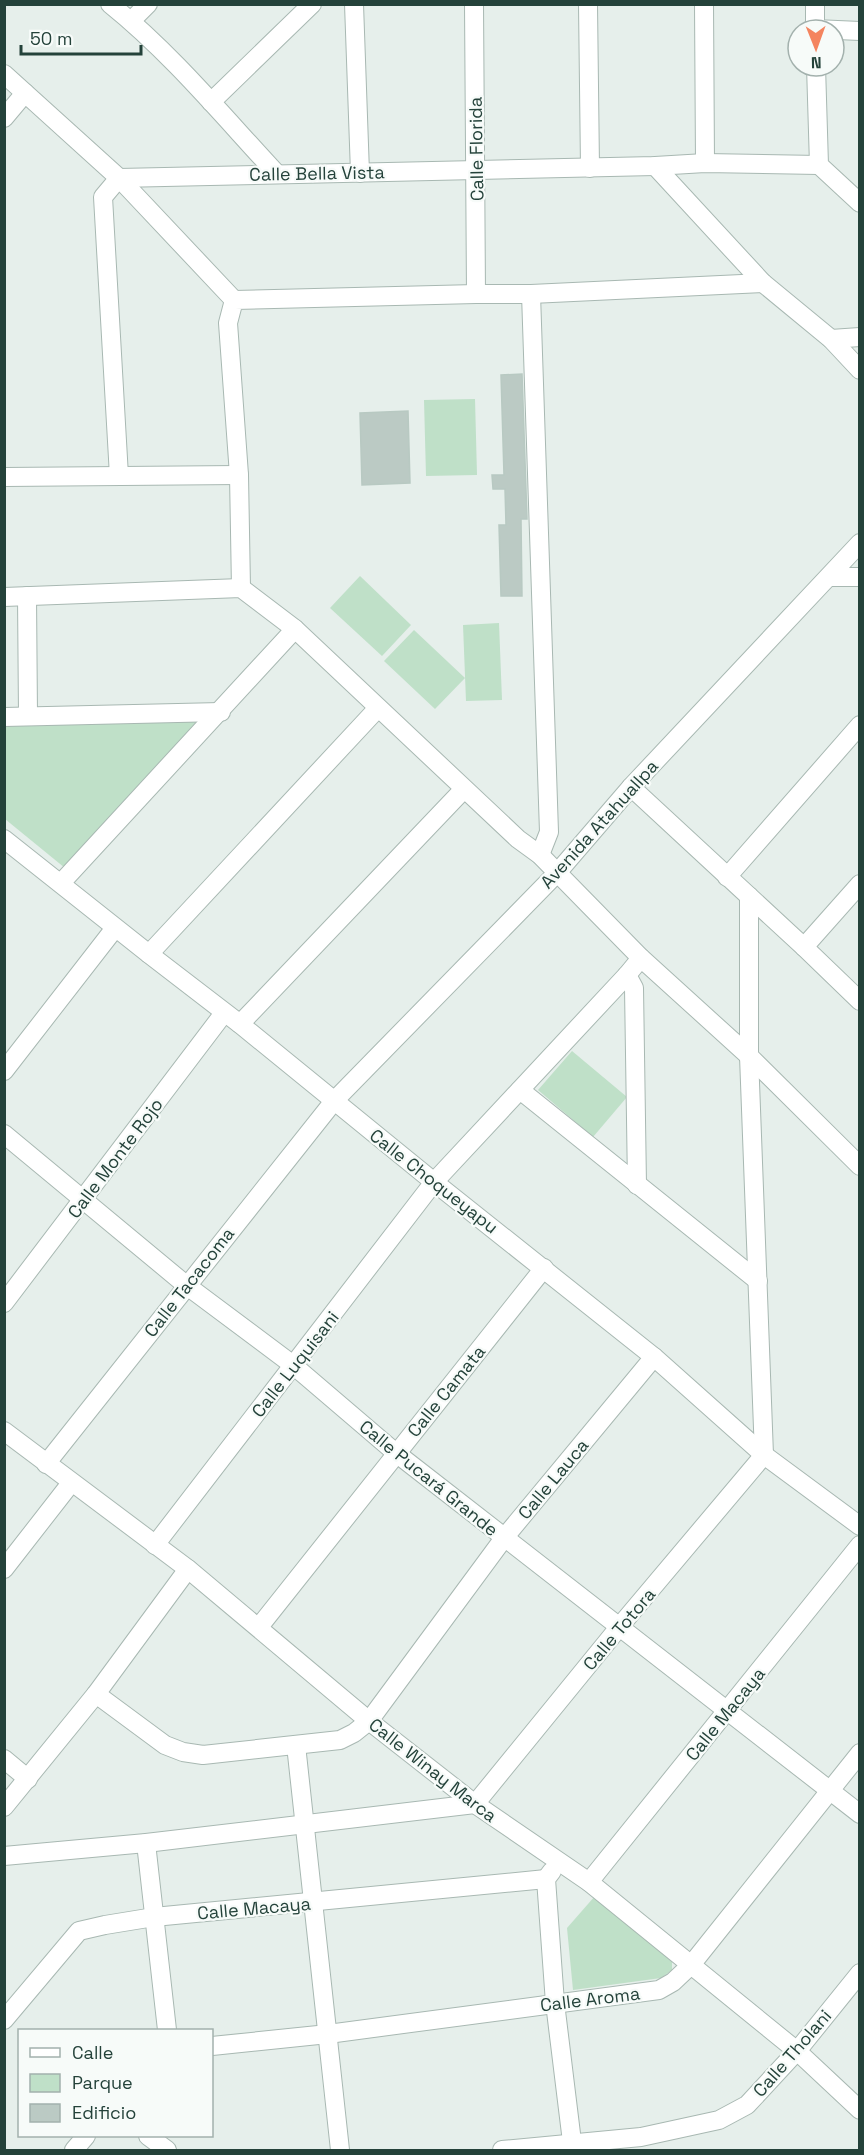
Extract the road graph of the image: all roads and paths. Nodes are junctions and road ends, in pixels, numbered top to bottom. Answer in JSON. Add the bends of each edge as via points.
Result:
{"nodes":[{"id":1,"x":110,"y":4,"type":"edge"},
{"id":2,"x":148,"y":4,"type":"edge"},
{"id":3,"x":312,"y":4,"type":"edge"},
{"id":4,"x":354,"y":4,"type":"edge"},
{"id":5,"x":474,"y":4,"type":"edge"},
{"id":6,"x":588,"y":4,"type":"edge"},
{"id":7,"x":704,"y":4,"type":"edge"},
{"id":8,"x":131,"y":21,"type":"junction"},
{"id":9,"x":4,"y":74,"type":"edge"},
{"id":10,"x":816,"y":78,"type":"edge"},
{"id":11,"x":25,"y":93,"type":"junction"},
{"id":12,"x":211,"y":102,"type":"junction"},
{"id":13,"x":4,"y":118,"type":"edge"},
{"id":14,"x":705,"y":163,"type":"junction"},
{"id":15,"x":819,"y":165,"type":"junction"},
{"id":16,"x":655,"y":166,"type":"junction"},
{"id":17,"x":590,"y":168,"type":"junction"},
{"id":18,"x":477,"y":170,"type":"junction"},
{"id":19,"x":276,"y":173,"type":"junction"},
{"id":20,"x":360,"y":173,"type":"junction"},
{"id":21,"x":119,"y":178,"type":"junction"},
{"id":22,"x":860,"y":202,"type":"edge"},
{"id":23,"x":763,"y":283,"type":"junction"},
{"id":24,"x":476,"y":294,"type":"junction"},
{"id":25,"x":531,"y":294,"type":"junction"},
{"id":26,"x":234,"y":300,"type":"junction"},
{"id":27,"x":860,"y":337,"type":"edge"},
{"id":28,"x":831,"y":339,"type":"junction"},
{"id":29,"x":860,"y":370,"type":"edge"},
{"id":30,"x":239,"y":475,"type":"junction"},
{"id":31,"x":119,"y":476,"type":"junction"},
{"id":32,"x":4,"y":477,"type":"edge"},
{"id":33,"x":860,"y":543,"type":"edge"},
{"id":34,"x":829,"y":577,"type":"junction"},
{"id":35,"x":860,"y":577,"type":"edge"},
{"id":36,"x":241,"y":588,"type":"junction"},
{"id":37,"x":27,"y":596,"type":"junction"},
{"id":38,"x":4,"y":597,"type":"edge"},
{"id":39,"x":296,"y":629,"type":"junction"},
{"id":40,"x":378,"y":708,"type":"junction"},
{"id":41,"x":221,"y":712,"type":"junction"},
{"id":42,"x":28,"y":716,"type":"junction"},
{"id":43,"x":4,"y":717,"type":"edge"},
{"id":44,"x":860,"y":725,"type":"edge"},
{"id":45,"x":631,"y":787,"type":"junction"},
{"id":46,"x":464,"y":789,"type":"junction"},
{"id":47,"x":5,"y":840,"type":"edge"},
{"id":48,"x":540,"y":855,"type":"junction"},
{"id":49,"x":557,"y":873,"type":"junction"},
{"id":50,"x":727,"y":877,"type":"junction"},
{"id":51,"x":61,"y":883,"type":"junction"},
{"id":52,"x":860,"y":884,"type":"edge"},
{"id":53,"x":749,"y":896,"type":"junction"},
{"id":54,"x":116,"y":928,"type":"junction"},
{"id":55,"x":804,"y":947,"type":"junction"},
{"id":56,"x":149,"y":954,"type":"junction"},
{"id":57,"x":641,"y":958,"type":"junction"},
{"id":58,"x":627,"y":975,"type":"junction"},
{"id":59,"x":860,"y":1001,"type":"edge"},
{"id":60,"x":224,"y":1013,"type":"junction"},
{"id":61,"x":240,"y":1024,"type":"junction"},
{"id":62,"x":749,"y":1056,"type":"junction"},
{"id":63,"x":4,"y":1071,"type":"edge"},
{"id":64,"x":520,"y":1090,"type":"junction"},
{"id":65,"x":334,"y":1101,"type":"junction"},
{"id":66,"x":4,"y":1134,"type":"edge"},
{"id":67,"x":860,"y":1166,"type":"edge"},
{"id":68,"x":434,"y":1182,"type":"junction"},
{"id":69,"x":637,"y":1185,"type":"junction"},
{"id":70,"x":84,"y":1199,"type":"junction"},
{"id":71,"x":544,"y":1268,"type":"junction"},
{"id":72,"x":758,"y":1281,"type":"junction"},
{"id":73,"x":186,"y":1284,"type":"junction"},
{"id":74,"x":4,"y":1303,"type":"edge"},
{"id":75,"x":654,"y":1357,"type":"junction"},
{"id":76,"x":293,"y":1365,"type":"junction"},
{"id":77,"x":4,"y":1431,"type":"edge"},
{"id":78,"x":396,"y":1453,"type":"junction"},
{"id":79,"x":764,"y":1455,"type":"junction"},
{"id":80,"x":46,"y":1464,"type":"junction"},
{"id":81,"x":71,"y":1483,"type":"junction"},
{"id":82,"x":860,"y":1526,"type":"edge"},
{"id":83,"x":504,"y":1538,"type":"junction"},
{"id":84,"x":155,"y":1545,"type":"junction"},
{"id":85,"x":860,"y":1545,"type":"edge"},
{"id":86,"x":4,"y":1569,"type":"edge"},
{"id":87,"x":188,"y":1569,"type":"junction"},
{"id":88,"x":620,"y":1626,"type":"junction"},
{"id":89,"x":259,"y":1627,"type":"junction"},
{"id":90,"x":96,"y":1694,"type":"junction"},
{"id":91,"x":728,"y":1711,"type":"junction"},
{"id":92,"x":369,"y":1721,"type":"junction"},
{"id":93,"x":296,"y":1745,"type":"junction"},
{"id":94,"x":860,"y":1753,"type":"edge"},
{"id":95,"x":4,"y":1759,"type":"edge"},
{"id":96,"x":28,"y":1779,"type":"junction"},
{"id":97,"x":829,"y":1791,"type":"junction"},
{"id":98,"x":475,"y":1804,"type":"junction"},
{"id":99,"x":4,"y":1807,"type":"edge"},
{"id":100,"x":860,"y":1814,"type":"edge"},
{"id":101,"x":304,"y":1824,"type":"junction"},
{"id":102,"x":146,"y":1843,"type":"junction"},
{"id":103,"x":4,"y":1856,"type":"edge"},
{"id":104,"x":559,"y":1863,"type":"junction"},
{"id":105,"x":546,"y":1880,"type":"junction"},
{"id":106,"x":589,"y":1882,"type":"junction"},
{"id":107,"x":312,"y":1903,"type":"junction"},
{"id":108,"x":153,"y":1917,"type":"junction"},
{"id":109,"x":690,"y":1965,"type":"junction"},
{"id":110,"x":860,"y":1973,"type":"edge"},
{"id":111,"x":555,"y":2003,"type":"junction"},
{"id":112,"x":5,"y":2019,"type":"edge"},
{"id":113,"x":18,"y":2029,"type":"edge"},
{"id":114,"x":167,"y":2029,"type":"edge"},
{"id":115,"x":328,"y":2034,"type":"junction"},
{"id":116,"x":213,"y":2046,"type":"edge"},
{"id":117,"x":796,"y":2051,"type":"junction"},
{"id":118,"x":860,"y":2110,"type":"edge"},
{"id":119,"x":85,"y":2137,"type":"edge"},
{"id":120,"x":149,"y":2137,"type":"edge"},
{"id":121,"x":572,"y":2146,"type":"edge"},
{"id":122,"x":74,"y":2151,"type":"edge"},
{"id":123,"x":167,"y":2151,"type":"edge"},
{"id":124,"x":340,"y":2151,"type":"edge"},
{"id":125,"x":502,"y":2151,"type":"edge"}],
"edges":[{"from":1,"to":8,"type":"street"},
{"from":2,"to":8,"type":"street"},
{"from":3,"to":12,"type":"street"},
{"from":4,"to":20,"type":"street"},
{"from":5,"to":18,"type":"street","name":"Calle Florida"},
{"from":6,"to":17,"type":"street"},
{"from":7,"to":14,"type":"street"},
{"from":8,"to":12,"type":"street"},
{"from":9,"to":11,"type":"street"},
{"from":10,"to":15,"type":"street"},
{"from":11,"to":13,"type":"street"},
{"from":11,"to":21,"type":"street"},
{"from":12,"to":19,"type":"street"},
{"from":14,"to":15,"type":"street","name":"Calle Bella Vista"},
{"from":14,"to":16,"type":"street","name":"Calle Bella Vista"},
{"from":15,"to":22,"type":"street"},
{"from":16,"to":17,"type":"street","name":"Calle Bella Vista"},
{"from":16,"to":23,"type":"street"},
{"from":17,"to":18,"type":"street","name":"Calle Bella Vista"},
{"from":18,"to":20,"type":"street","name":"Calle Bella Vista"},
{"from":18,"to":24,"type":"street","name":"Calle Florida"},
{"from":19,"to":20,"type":"street","name":"Calle Bella Vista"},
{"from":19,"to":21,"type":"street","name":"Calle Bella Vista"},
{"from":21,"to":26,"type":"street"},
{"from":21,"to":31,"type":"street","via":[[103,197]]},
{"from":23,"to":25,"type":"street"},
{"from":23,"to":28,"type":"street"},
{"from":24,"to":25,"type":"street"},
{"from":24,"to":26,"type":"street"},
{"from":25,"to":48,"type":"street","via":[[549,832]]},
{"from":26,"to":30,"type":"street","via":[[228,323]]},
{"from":27,"to":28,"type":"street"},
{"from":28,"to":29,"type":"street"},
{"from":30,"to":31,"type":"street"},
{"from":30,"to":36,"type":"street"},
{"from":31,"to":32,"type":"street"},
{"from":33,"to":34,"type":"street","name":"Avenida Atahuallpa"},
{"from":34,"to":35,"type":"street"},
{"from":34,"to":45,"type":"street","name":"Avenida Atahuallpa"},
{"from":36,"to":37,"type":"street"},
{"from":36,"to":39,"type":"street"},
{"from":37,"to":38,"type":"street"},
{"from":37,"to":42,"type":"street"},
{"from":39,"to":40,"type":"street"},
{"from":39,"to":41,"type":"street"},
{"from":40,"to":46,"type":"street"},
{"from":40,"to":56,"type":"street"},
{"from":41,"to":42,"type":"street"},
{"from":41,"to":51,"type":"street"},
{"from":42,"to":43,"type":"street"},
{"from":44,"to":50,"type":"street"},
{"from":45,"to":49,"type":"street","name":"Avenida Atahuallpa"},
{"from":45,"to":50,"type":"street"},
{"from":46,"to":48,"type":"street"},
{"from":46,"to":61,"type":"street"},
{"from":47,"to":51,"type":"street","name":"Calle Choqueyapu"},
{"from":48,"to":49,"type":"street"},
{"from":49,"to":57,"type":"street"},
{"from":49,"to":65,"type":"street","name":"Avenida Atahuallpa"},
{"from":50,"to":53,"type":"street"},
{"from":51,"to":54,"type":"street","name":"Calle Choqueyapu"},
{"from":52,"to":55,"type":"street"},
{"from":53,"to":55,"type":"street"},
{"from":53,"to":62,"type":"street"},
{"from":54,"to":56,"type":"street","name":"Calle Choqueyapu"},
{"from":54,"to":63,"type":"street"},
{"from":55,"to":59,"type":"street"},
{"from":56,"to":60,"type":"street","name":"Calle Choqueyapu"},
{"from":57,"to":58,"type":"street","name":"Calle Luquisani"},
{"from":57,"to":62,"type":"street"},
{"from":58,"to":64,"type":"street","name":"Calle Luquisani"},
{"from":58,"to":69,"type":"street","via":[[634,988]]},
{"from":60,"to":61,"type":"street","name":"Calle Choqueyapu"},
{"from":60,"to":70,"type":"street","name":"Calle Monte Rojo"},
{"from":61,"to":65,"type":"street","name":"Calle Choqueyapu"},
{"from":62,"to":67,"type":"street"},
{"from":62,"to":72,"type":"street"},
{"from":64,"to":68,"type":"street","name":"Calle Luquisani"},
{"from":64,"to":69,"type":"street"},
{"from":65,"to":68,"type":"street","name":"Calle Choqueyapu"},
{"from":65,"to":73,"type":"street","name":"Calle Tacacoma"},
{"from":66,"to":70,"type":"street","name":"Calle Pucará Grande"},
{"from":68,"to":71,"type":"street","name":"Calle Choqueyapu"},
{"from":68,"to":76,"type":"street","name":"Calle Luquisani"},
{"from":69,"to":72,"type":"street"},
{"from":70,"to":73,"type":"street","name":"Calle Pucará Grande"},
{"from":70,"to":74,"type":"street","name":"Calle Monte Rojo"},
{"from":71,"to":75,"type":"street","name":"Calle Choqueyapu"},
{"from":71,"to":78,"type":"street","name":"Calle Camata"},
{"from":72,"to":79,"type":"street"},
{"from":73,"to":76,"type":"street","name":"Calle Pucará Grande"},
{"from":73,"to":80,"type":"street","name":"Calle Tacacoma"},
{"from":75,"to":79,"type":"street","name":"Calle Choqueyapu"},
{"from":75,"to":83,"type":"street","name":"Calle Lauca"},
{"from":76,"to":78,"type":"street","name":"Calle Pucará Grande"},
{"from":76,"to":84,"type":"street","name":"Calle Luquisani"},
{"from":77,"to":80,"type":"street","name":"Calle Winay Marca"},
{"from":78,"to":83,"type":"street","name":"Calle Pucará Grande"},
{"from":78,"to":89,"type":"street","name":"Calle Camata"},
{"from":79,"to":82,"type":"street","name":"Calle Choqueyapu"},
{"from":79,"to":88,"type":"street","name":"Calle Totora"},
{"from":80,"to":81,"type":"street","name":"Calle Winay Marca"},
{"from":81,"to":84,"type":"street","name":"Calle Winay Marca"},
{"from":81,"to":86,"type":"street"},
{"from":83,"to":88,"type":"street","name":"Calle Pucará Grande"},
{"from":83,"to":92,"type":"street","name":"Calle Lauca"},
{"from":84,"to":87,"type":"street","name":"Calle Winay Marca"},
{"from":85,"to":91,"type":"street","name":"Calle Macaya"},
{"from":87,"to":89,"type":"street","name":"Calle Winay Marca"},
{"from":87,"to":90,"type":"street"},
{"from":88,"to":91,"type":"street","name":"Calle Pucará Grande"},
{"from":88,"to":98,"type":"street","name":"Calle Totora"},
{"from":89,"to":92,"type":"street","name":"Calle Winay Marca"},
{"from":90,"to":93,"type":"street","name":"Calle Lauca","via":[[165,1745],[183,1752],[203,1755]]},
{"from":90,"to":96,"type":"street"},
{"from":91,"to":97,"type":"street","name":"Calle Pucará Grande"},
{"from":91,"to":106,"type":"street","name":"Calle Macaya"},
{"from":92,"to":93,"type":"street","name":"Calle Lauca","via":[[340,1740]]},
{"from":92,"to":98,"type":"street","name":"Calle Winay Marca"},
{"from":93,"to":101,"type":"street"},
{"from":94,"to":97,"type":"street","name":"Calle Aroma"},
{"from":95,"to":96,"type":"street"},
{"from":96,"to":99,"type":"street"},
{"from":97,"to":100,"type":"street","name":"Calle Pucará Grande"},
{"from":97,"to":109,"type":"street","name":"Calle Aroma"},
{"from":98,"to":101,"type":"street"},
{"from":98,"to":104,"type":"street","name":"Calle Winay Marca"},
{"from":101,"to":102,"type":"street"},
{"from":101,"to":107,"type":"street"},
{"from":102,"to":103,"type":"street"},
{"from":102,"to":108,"type":"street"},
{"from":104,"to":105,"type":"street"},
{"from":104,"to":106,"type":"street","name":"Calle Winay Marca"},
{"from":105,"to":107,"type":"street","name":"Calle Macaya"},
{"from":105,"to":111,"type":"street"},
{"from":106,"to":109,"type":"street","name":"Calle Winay Marca"},
{"from":107,"to":108,"type":"street","name":"Calle Macaya"},
{"from":107,"to":115,"type":"street"},
{"from":108,"to":112,"type":"street","name":"Calle Macaya","via":[[79,1931]]},
{"from":108,"to":114,"type":"street"},
{"from":109,"to":111,"type":"street","name":"Calle Aroma","via":[[673,1982],[659,1989]]},
{"from":109,"to":117,"type":"street","name":"Calle Winay Marca"},
{"from":110,"to":117,"type":"street","name":"Calle Tholani"},
{"from":111,"to":115,"type":"street","name":"Calle Aroma"},
{"from":111,"to":121,"type":"street"},
{"from":112,"to":113,"type":"street"},
{"from":115,"to":116,"type":"street","name":"Calle Aroma"},
{"from":115,"to":124,"type":"street"},
{"from":117,"to":118,"type":"street","name":"Calle Winay Marca"},
{"from":117,"to":121,"type":"street","name":"Calle Tholani","via":[[747,2105],[719,2120],[641,2137]]},
{"from":119,"to":122,"type":"street"},
{"from":120,"to":123,"type":"street"},
{"from":121,"to":125,"type":"street","name":"Calle Tholani"}]}
